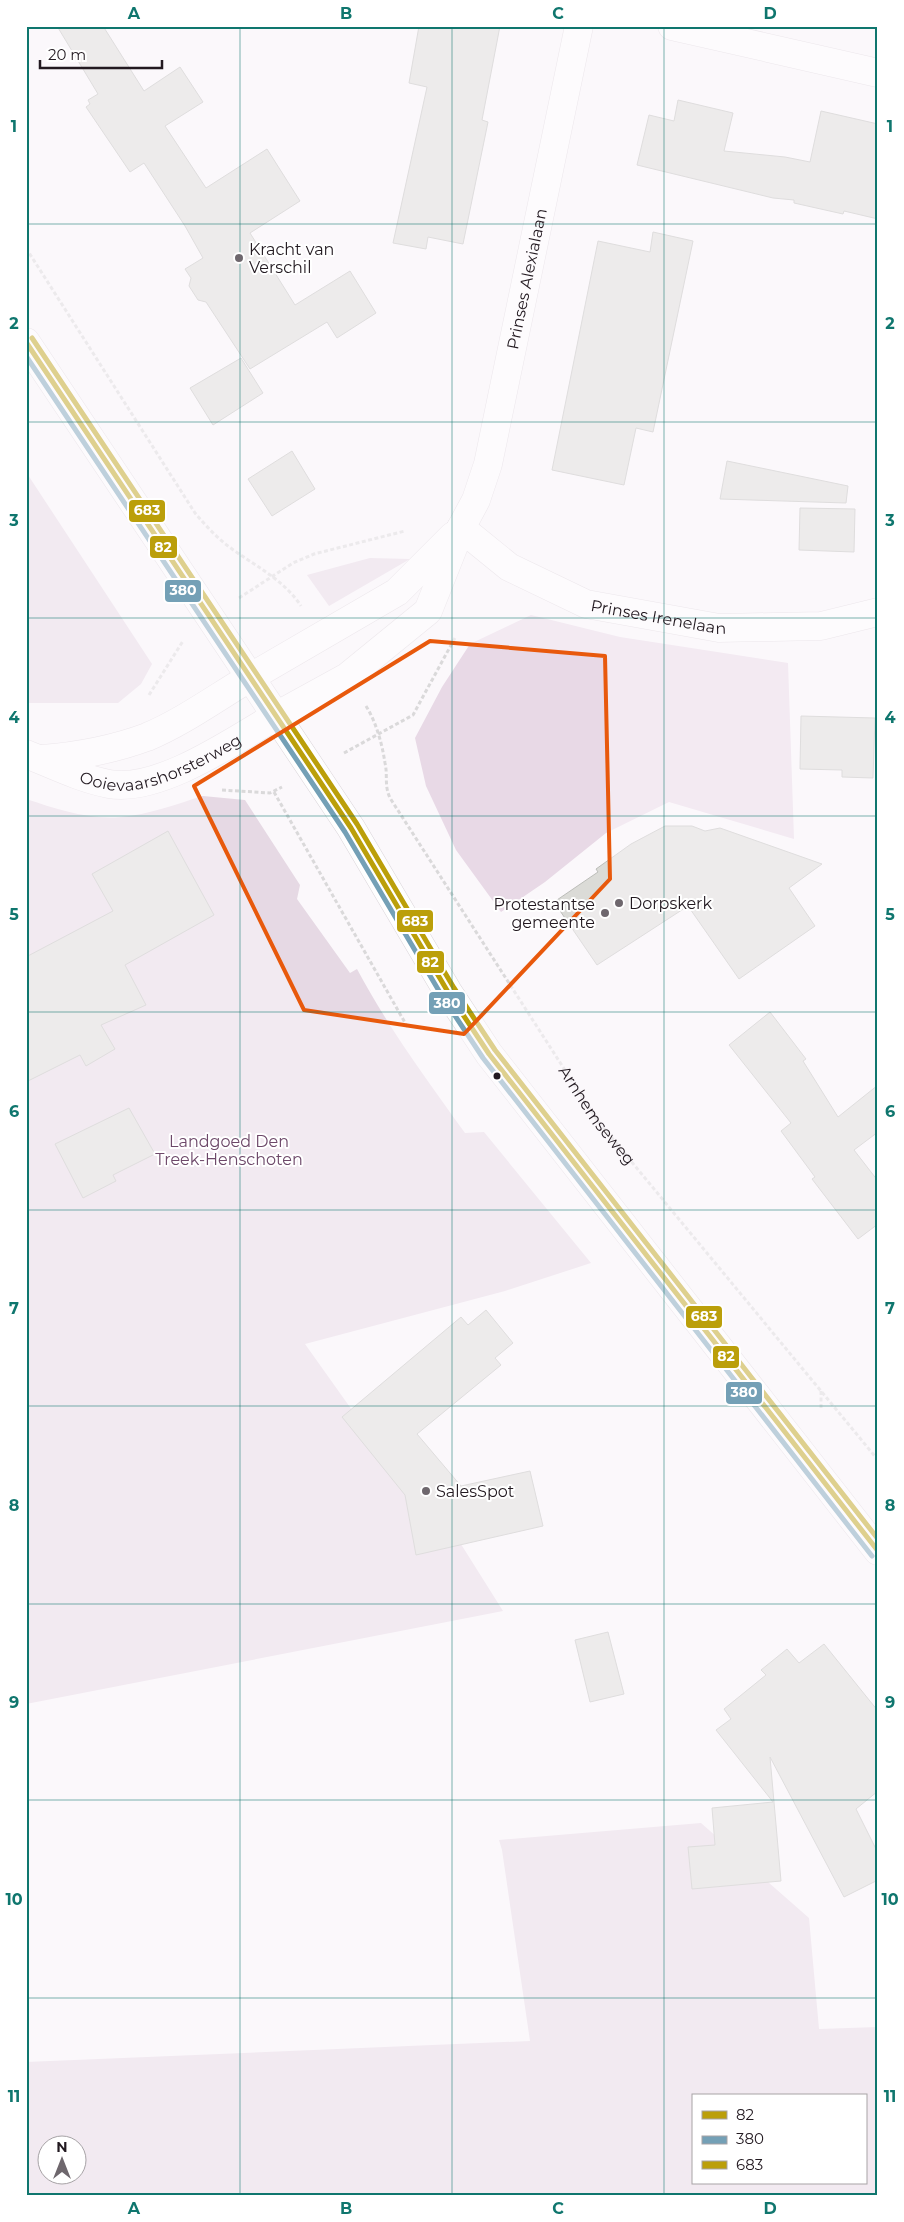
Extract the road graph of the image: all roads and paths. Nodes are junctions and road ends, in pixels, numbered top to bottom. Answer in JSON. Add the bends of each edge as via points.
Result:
{"nodes":[{"id":1,"x":579,"y":26,"type":"edge"},
{"id":2,"x":672,"y":26,"type":"edge"},
{"id":3,"x":878,"y":73,"type":"edge"},
{"id":4,"x":26,"y":248,"type":"edge"},
{"id":5,"x":26,"y":342,"type":"edge"},
{"id":6,"x":462,"y":528,"type":"junction"},
{"id":7,"x":878,"y":612,"type":"edge"},
{"id":8,"x":321,"y":636,"type":"junction"},
{"id":9,"x":347,"y":677,"type":"junction"},
{"id":10,"x":251,"y":678,"type":"junction"},
{"id":11,"x":276,"y":716,"type":"junction"},
{"id":12,"x":33,"y":757,"type":"edge"},
{"id":13,"x":274,"y":792,"type":"dead end"},
{"id":14,"x":408,"y":1028,"type":"dead end"},
{"id":15,"x":821,"y":1388,"type":"junction"},
{"id":16,"x":820,"y":1408,"type":"dead end"},
{"id":17,"x":877,"y":1458,"type":"edge"},
{"id":18,"x":878,"y":1551,"type":"edge"}],
"edges":[{"from":1,"to":6,"type":"street","name":"Prinses Alexialaan","via":[[488,464]]},
{"from":2,"to":3,"type":"street"},
{"from":4,"to":8,"type":"path","via":[[195,513],[231,548],[286,586]]},
{"from":5,"to":10,"type":"street"},
{"from":6,"to":7,"type":"street","name":"Prinses Irenelaan","via":[[509,567],[586,604],[719,628],[820,626]]},
{"from":6,"to":8,"type":"street","via":[[397,592]]},
{"from":6,"to":9,"type":"street","via":[[428,611]]},
{"from":8,"to":10,"type":"street"},
{"from":9,"to":11,"type":"street"},
{"from":9,"to":15,"type":"path","name":"Arnhemseweg","via":[[373,718],[386,765],[386,789],[390,798],[597,1120]]},
{"from":10,"to":11,"type":"street"},
{"from":10,"to":12,"type":"street","name":"Ooievaarshorsterweg","via":[[147,737],[83,755]]},
{"from":11,"to":12,"type":"street","name":"Ooievaarshorsterweg","via":[[183,769],[142,783],[111,784],[74,775]]},
{"from":11,"to":18,"type":"street","via":[[351,828],[448,992],[489,1054]]},
{"from":13,"to":14,"type":"path"},
{"from":15,"to":16,"type":"path"},
{"from":15,"to":17,"type":"path","name":"Arnhemseweg"}]}
